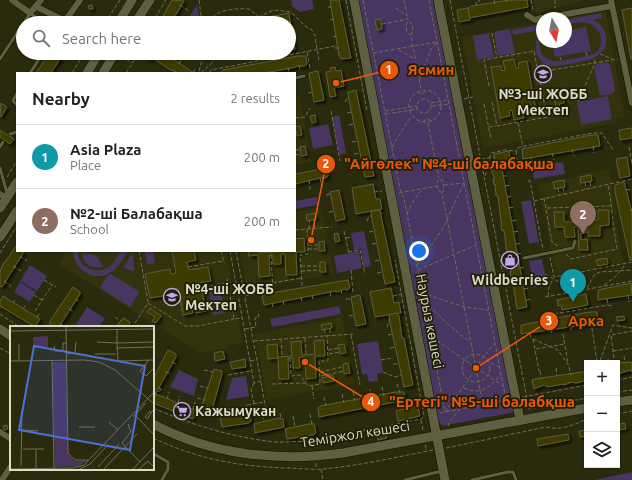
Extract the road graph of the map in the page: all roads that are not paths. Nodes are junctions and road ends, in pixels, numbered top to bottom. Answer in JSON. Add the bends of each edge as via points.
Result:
{"nodes":[{"id":1,"x":12,"y":0,"type":"edge"},
{"id":2,"x":41,"y":0,"type":"edge"},
{"id":3,"x":80,"y":0,"type":"edge"},
{"id":4,"x":132,"y":0,"type":"edge"},
{"id":5,"x":150,"y":0,"type":"edge"},
{"id":6,"x":354,"y":0,"type":"edge"},
{"id":7,"x":438,"y":0,"type":"edge"},
{"id":8,"x":611,"y":3,"type":"edge"},
{"id":9,"x":37,"y":7,"type":"junction"},
{"id":10,"x":570,"y":12,"type":"edge"},
{"id":11,"x":30,"y":13,"type":"junction"},
{"id":12,"x":528,"y":15,"type":"dead end"},
{"id":13,"x":28,"y":16,"type":"edge"},
{"id":14,"x":34,"y":16,"type":"edge"},
{"id":15,"x":54,"y":16,"type":"edge"},
{"id":16,"x":70,"y":16,"type":"edge"},
{"id":17,"x":122,"y":16,"type":"edge"},
{"id":18,"x":140,"y":16,"type":"edge"},
{"id":19,"x":536,"y":20,"type":"edge"},
{"id":20,"x":16,"y":36,"type":"edge"},
{"id":21,"x":0,"y":59,"type":"edge"},
{"id":22,"x":38,"y":60,"type":"edge"},
{"id":23,"x":95,"y":60,"type":"edge"},
{"id":24,"x":111,"y":60,"type":"edge"},
{"id":25,"x":31,"y":72,"type":"edge"},
{"id":26,"x":88,"y":72,"type":"edge"},
{"id":27,"x":104,"y":72,"type":"edge"},
{"id":28,"x":304,"y":76,"type":"dead end"},
{"id":29,"x":296,"y":78,"type":"edge"},
{"id":30,"x":16,"y":95,"type":"edge"},
{"id":31,"x":632,"y":103,"type":"edge"},
{"id":32,"x":16,"y":104,"type":"edge"},
{"id":33,"x":16,"y":132,"type":"edge"},
{"id":34,"x":10,"y":134,"type":"dead end"},
{"id":35,"x":3,"y":142,"type":"dead end"},
{"id":36,"x":0,"y":147,"type":"edge"},
{"id":37,"x":0,"y":168,"type":"edge"},
{"id":38,"x":16,"y":183,"type":"edge"},
{"id":39,"x":5,"y":196,"type":"edge"},
{"id":40,"x":0,"y":208,"type":"edge"},
{"id":41,"x":16,"y":213,"type":"edge"},
{"id":42,"x":0,"y":237,"type":"edge"},
{"id":43,"x":575,"y":241,"type":"dead end"},
{"id":44,"x":524,"y":258,"type":"dead end"},
{"id":45,"x":0,"y":329,"type":"edge"},
{"id":46,"x":10,"y":335,"type":"edge"},
{"id":47,"x":632,"y":400,"type":"edge"},
{"id":48,"x":620,"y":402,"type":"edge"},
{"id":49,"x":584,"y":409,"type":"edge"},
{"id":50,"x":520,"y":420,"type":"junction"},
{"id":51,"x":154,"y":424,"type":"edge"},
{"id":52,"x":0,"y":432,"type":"edge"},
{"id":53,"x":436,"y":435,"type":"junction"},
{"id":54,"x":10,"y":438,"type":"edge"},
{"id":55,"x":154,"y":454,"type":"dead end"},
{"id":56,"x":10,"y":468,"type":"edge"},
{"id":57,"x":444,"y":476,"type":"edge"},
{"id":58,"x":2,"y":480,"type":"edge"},
{"id":59,"x":162,"y":480,"type":"edge"},
{"id":60,"x":405,"y":480,"type":"edge"},
{"id":61,"x":472,"y":480,"type":"edge"},
{"id":62,"x":516,"y":480,"type":"edge"}],
"edges":[{"from":1,"to":11,"type":"street"},
{"from":2,"to":9,"type":"street"},
{"from":3,"to":16,"type":"street"},
{"from":4,"to":17,"type":"street"},
{"from":5,"to":18,"type":"street"},
{"from":6,"to":53,"type":"street","name":"Наурыз көшесі","via":[[391,194],[405,291],[429,415]]},
{"from":7,"to":50,"type":"street","via":[[441,41],[468,182],[499,312]]},
{"from":8,"to":10,"type":"street"},
{"from":8,"to":31,"type":"street"},
{"from":9,"to":11,"type":"street"},
{"from":9,"to":15,"type":"street"},
{"from":11,"to":13,"type":"lane"},
{"from":11,"to":14,"type":"lane"},
{"from":12,"to":19,"type":"street"},
{"from":20,"to":21,"type":"lane"},
{"from":22,"to":25,"type":"lane"},
{"from":23,"to":26,"type":"street"},
{"from":24,"to":27,"type":"street"},
{"from":28,"to":29,"type":"lane"},
{"from":30,"to":32,"type":"lane","via":[[13,101]]},
{"from":33,"to":34,"type":"lane"},
{"from":35,"to":36,"type":"lane"},
{"from":37,"to":39,"type":"lane"},
{"from":38,"to":39,"type":"street"},
{"from":39,"to":40,"type":"street"},
{"from":41,"to":42,"type":"street"},
{"from":43,"to":44,"type":"lane","via":[[573,248]]},
{"from":45,"to":46,"type":"street"},
{"from":47,"to":48,"type":"street"},
{"from":49,"to":50,"type":"street","name":"Теміржол көшесі"},
{"from":50,"to":53,"type":"street","name":"Теміржол көшесі"},
{"from":51,"to":53,"type":"street","name":"Теміржол көшесі","via":[[213,446],[273,457],[333,454]]},
{"from":52,"to":54,"type":"street"},
{"from":53,"to":57,"type":"street","name":"Наурыз көшесі"},
{"from":55,"to":59,"type":"lane","via":[[168,462],[168,469]]},
{"from":56,"to":58,"type":"street"},
{"from":57,"to":60,"type":"lane"},
{"from":61,"to":62,"type":"lane","via":[[513,472]]}]}
